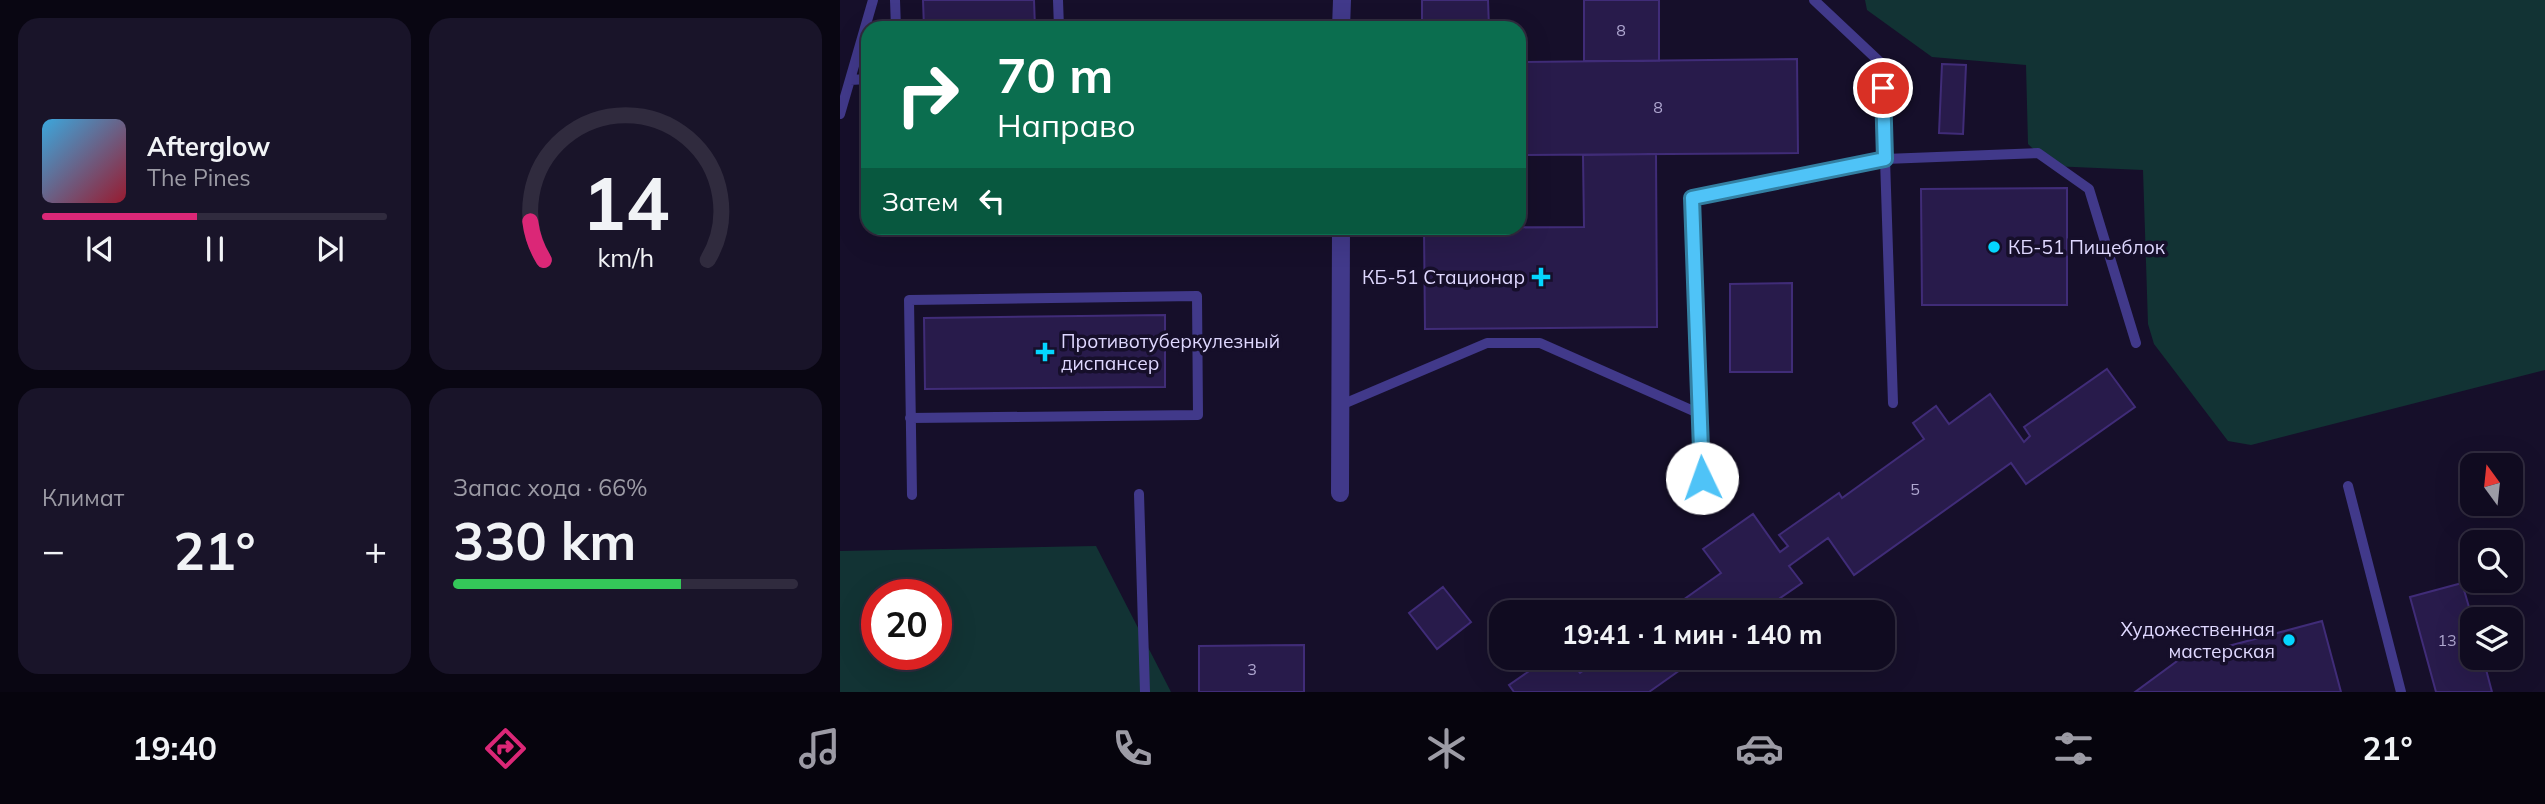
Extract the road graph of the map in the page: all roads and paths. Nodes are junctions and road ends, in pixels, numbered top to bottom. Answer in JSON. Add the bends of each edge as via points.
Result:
{"nodes":[{"id":1,"x":873,"y":0,"type":"edge"},
{"id":2,"x":895,"y":0,"type":"edge"},
{"id":3,"x":1058,"y":0,"type":"edge"},
{"id":4,"x":1342,"y":0,"type":"edge"},
{"id":5,"x":1814,"y":0,"type":"edge"},
{"id":6,"x":867,"y":21,"type":"edge"},
{"id":7,"x":896,"y":21,"type":"edge"},
{"id":8,"x":1059,"y":21,"type":"edge"},
{"id":9,"x":1342,"y":21,"type":"edge"},
{"id":10,"x":861,"y":42,"type":"edge"},
{"id":11,"x":861,"y":79,"type":"edge"},
{"id":12,"x":850,"y":80,"type":"junction"},
{"id":13,"x":840,"y":114,"type":"edge"},
{"id":14,"x":1885,"y":159,"type":"junction"},
{"id":15,"x":1341,"y":235,"type":"edge"},
{"id":16,"x":2136,"y":343,"type":"dead end"},
{"id":17,"x":1893,"y":403,"type":"dead end"},
{"id":18,"x":1340,"y":405,"type":"junction"},
{"id":19,"x":1698,"y":413,"type":"junction"},
{"id":20,"x":910,"y":418,"type":"junction"},
{"id":21,"x":1702,"y":478,"type":"dead end"},
{"id":22,"x":2348,"y":486,"type":"dead end"},
{"id":23,"x":1340,"y":493,"type":"dead end"},
{"id":24,"x":912,"y":495,"type":"dead end"},
{"id":25,"x":1139,"y":495,"type":"dead end"},
{"id":26,"x":1145,"y":692,"type":"edge"},
{"id":27,"x":2401,"y":692,"type":"edge"}],
"edges":[{"from":1,"to":6,"type":"lane"},
{"from":2,"to":7,"type":"lane"},
{"from":3,"to":8,"type":"lane"},
{"from":4,"to":9,"type":"street"},
{"from":5,"to":14,"type":"lane","via":[[1882,64]]},
{"from":10,"to":12,"type":"lane"},
{"from":11,"to":12,"type":"lane"},
{"from":12,"to":13,"type":"lane"},
{"from":14,"to":16,"type":"lane","via":[[2038,153],[2089,189]]},
{"from":14,"to":17,"type":"lane"},
{"from":14,"to":19,"type":"lane","via":[[1692,198]]},
{"from":15,"to":18,"type":"street"},
{"from":18,"to":19,"type":"lane","via":[[1487,343],[1540,343]]},
{"from":18,"to":23,"type":"street"},
{"from":19,"to":21,"type":"lane"},
{"from":20,"to":20,"type":"lane","via":[[909,300],[1197,296],[1198,415]]},
{"from":20,"to":24,"type":"lane"},
{"from":22,"to":27,"type":"lane"},
{"from":25,"to":26,"type":"lane"}]}
